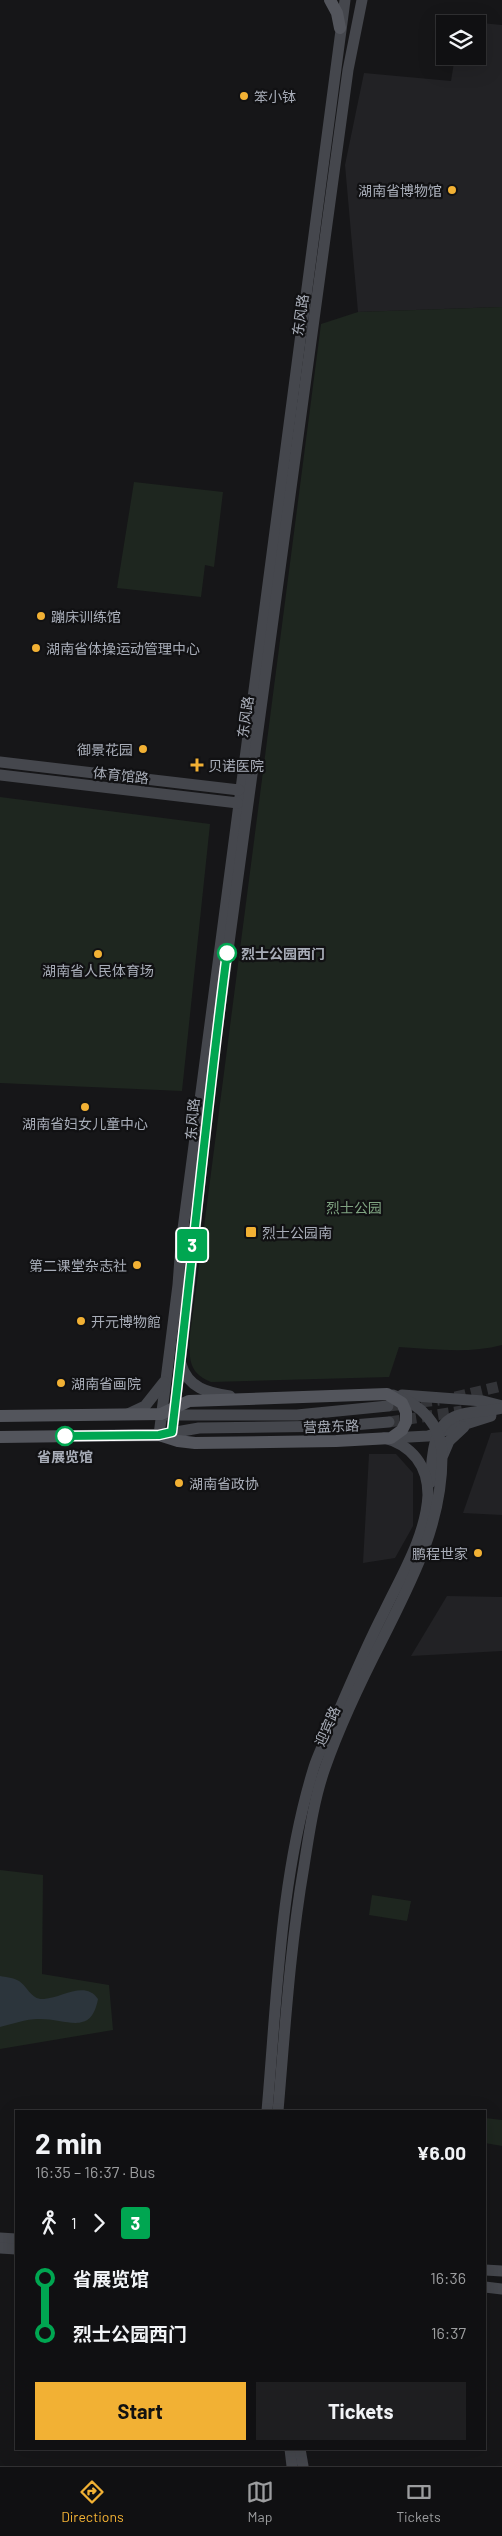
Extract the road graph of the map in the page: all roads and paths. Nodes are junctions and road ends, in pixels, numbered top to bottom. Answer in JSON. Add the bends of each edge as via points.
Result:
{"nodes":[{"id":1,"x":330,"y":0,"type":"edge"},
{"id":2,"x":345,"y":0,"type":"edge"},
{"id":3,"x":362,"y":0,"type":"edge"},
{"id":4,"x":340,"y":28,"type":"junction"},
{"id":5,"x":0,"y":762,"type":"edge"},
{"id":6,"x":0,"y":775,"type":"edge"},
{"id":7,"x":240,"y":790,"type":"junction"},
{"id":8,"x":238,"y":803,"type":"junction"},
{"id":9,"x":180,"y":1360,"type":"junction"},
{"id":10,"x":166,"y":1376,"type":"junction"},
{"id":11,"x":242,"y":1398,"type":"junction"},
{"id":12,"x":387,"y":1400,"type":"junction"},
{"id":13,"x":502,"y":1407,"type":"edge"},
{"id":14,"x":170,"y":1412,"type":"junction"},
{"id":15,"x":502,"y":1412,"type":"edge"},
{"id":16,"x":126,"y":1415,"type":"junction"},
{"id":17,"x":0,"y":1416,"type":"edge"},
{"id":18,"x":389,"y":1422,"type":"tunnel mouth"},
{"id":19,"x":472,"y":1422,"type":"junction"},
{"id":20,"x":438,"y":1434,"type":"junction"},
{"id":21,"x":167,"y":1435,"type":"junction"},
{"id":22,"x":0,"y":1437,"type":"edge"},
{"id":23,"x":387,"y":1438,"type":"junction"},
{"id":24,"x":442,"y":1457,"type":"junction"},
{"id":25,"x":428,"y":1497,"type":"junction"},
{"id":26,"x":267,"y":2110,"type":"edge"},
{"id":27,"x":278,"y":2110,"type":"edge"},
{"id":28,"x":0,"y":2238,"type":"edge"},
{"id":29,"x":15,"y":2239,"type":"edge"},
{"id":30,"x":0,"y":2248,"type":"edge"},
{"id":31,"x":15,"y":2249,"type":"edge"},
{"id":32,"x":486,"y":2270,"type":"edge"},
{"id":33,"x":502,"y":2271,"type":"edge"},
{"id":34,"x":486,"y":2287,"type":"edge"},
{"id":35,"x":502,"y":2289,"type":"edge"},
{"id":36,"x":290,"y":2450,"type":"edge"},
{"id":37,"x":300,"y":2450,"type":"edge"},
{"id":38,"x":292,"y":2466,"type":"edge"},
{"id":39,"x":303,"y":2466,"type":"edge"}],
"edges":[{"from":1,"to":4,"type":"main road"},
{"from":2,"to":4,"type":"main road","name":"东风路"},
{"from":3,"to":9,"type":"main road","name":"东风路","via":[[348,70],[211,1071]]},
{"from":4,"to":7,"type":"main road","name":"东风路"},
{"from":5,"to":7,"type":"main road","name":"体育馆路"},
{"from":6,"to":8,"type":"main road","name":"体育馆路"},
{"from":7,"to":8,"type":"main road","name":"东风路"},
{"from":8,"to":10,"type":"main road","name":"东风路"},
{"from":9,"to":11,"type":"main road","via":[[194,1386],[210,1393]]},
{"from":9,"to":14,"type":"main road","name":"东风路"},
{"from":10,"to":14,"type":"main road","name":"东风路"},
{"from":10,"to":16,"type":"main road","via":[[153,1400]]},
{"from":11,"to":12,"type":"main road","name":"营盘东路"},
{"from":11,"to":14,"type":"main road","name":"营盘东路","via":[[189,1401]]},
{"from":12,"to":13,"type":"main road","name":"营盘东路","via":[[483,1401]]},
{"from":12,"to":14,"type":"main road","name":"营盘东路","via":[[296,1415]]},
{"from":12,"to":20,"type":"main road","name":"迎宾路","via":[[400,1397],[420,1408]]},
{"from":12,"to":23,"type":"main road","via":[[402,1403],[407,1416],[402,1430]]},
{"from":13,"to":20,"type":"main road","via":[[454,1416]]},
{"from":14,"to":16,"type":"main road","name":"营盘东路"},
{"from":14,"to":21,"type":"main road","name":"东风路"},
{"from":15,"to":19,"type":"main road","name":"营盘东路"},
{"from":16,"to":17,"type":"main road","name":"营盘东路"},
{"from":18,"to":21,"type":"main road","name":"营盘东路","via":[[199,1428]]},
{"from":19,"to":20,"type":"main road","name":"营盘东路"},
{"from":19,"to":24,"type":"main road","via":[[449,1441]]},
{"from":20,"to":23,"type":"main road","name":"营盘东路"},
{"from":20,"to":24,"type":"main road","name":"迎宾路"},
{"from":20,"to":25,"type":"main road"},
{"from":21,"to":22,"type":"main road","name":"营盘东路"},
{"from":21,"to":23,"type":"main road","name":"营盘东路","via":[[195,1443]]},
{"from":23,"to":25,"type":"main road","name":"迎宾路","via":[[409,1449],[421,1463]]},
{"from":24,"to":27,"type":"main road","name":"迎宾路","via":[[435,1517],[423,1555],[343,1726],[319,1792],[297,1906]]},
{"from":25,"to":26,"type":"main road","name":"迎宾路","via":[[412,1552],[326,1737],[308,1790],[286,1904]]},
{"from":28,"to":29,"type":"main road"},
{"from":30,"to":31,"type":"main road"},
{"from":32,"to":33,"type":"main road"},
{"from":34,"to":35,"type":"main road"},
{"from":36,"to":38,"type":"main road"},
{"from":37,"to":39,"type":"main road"}]}
